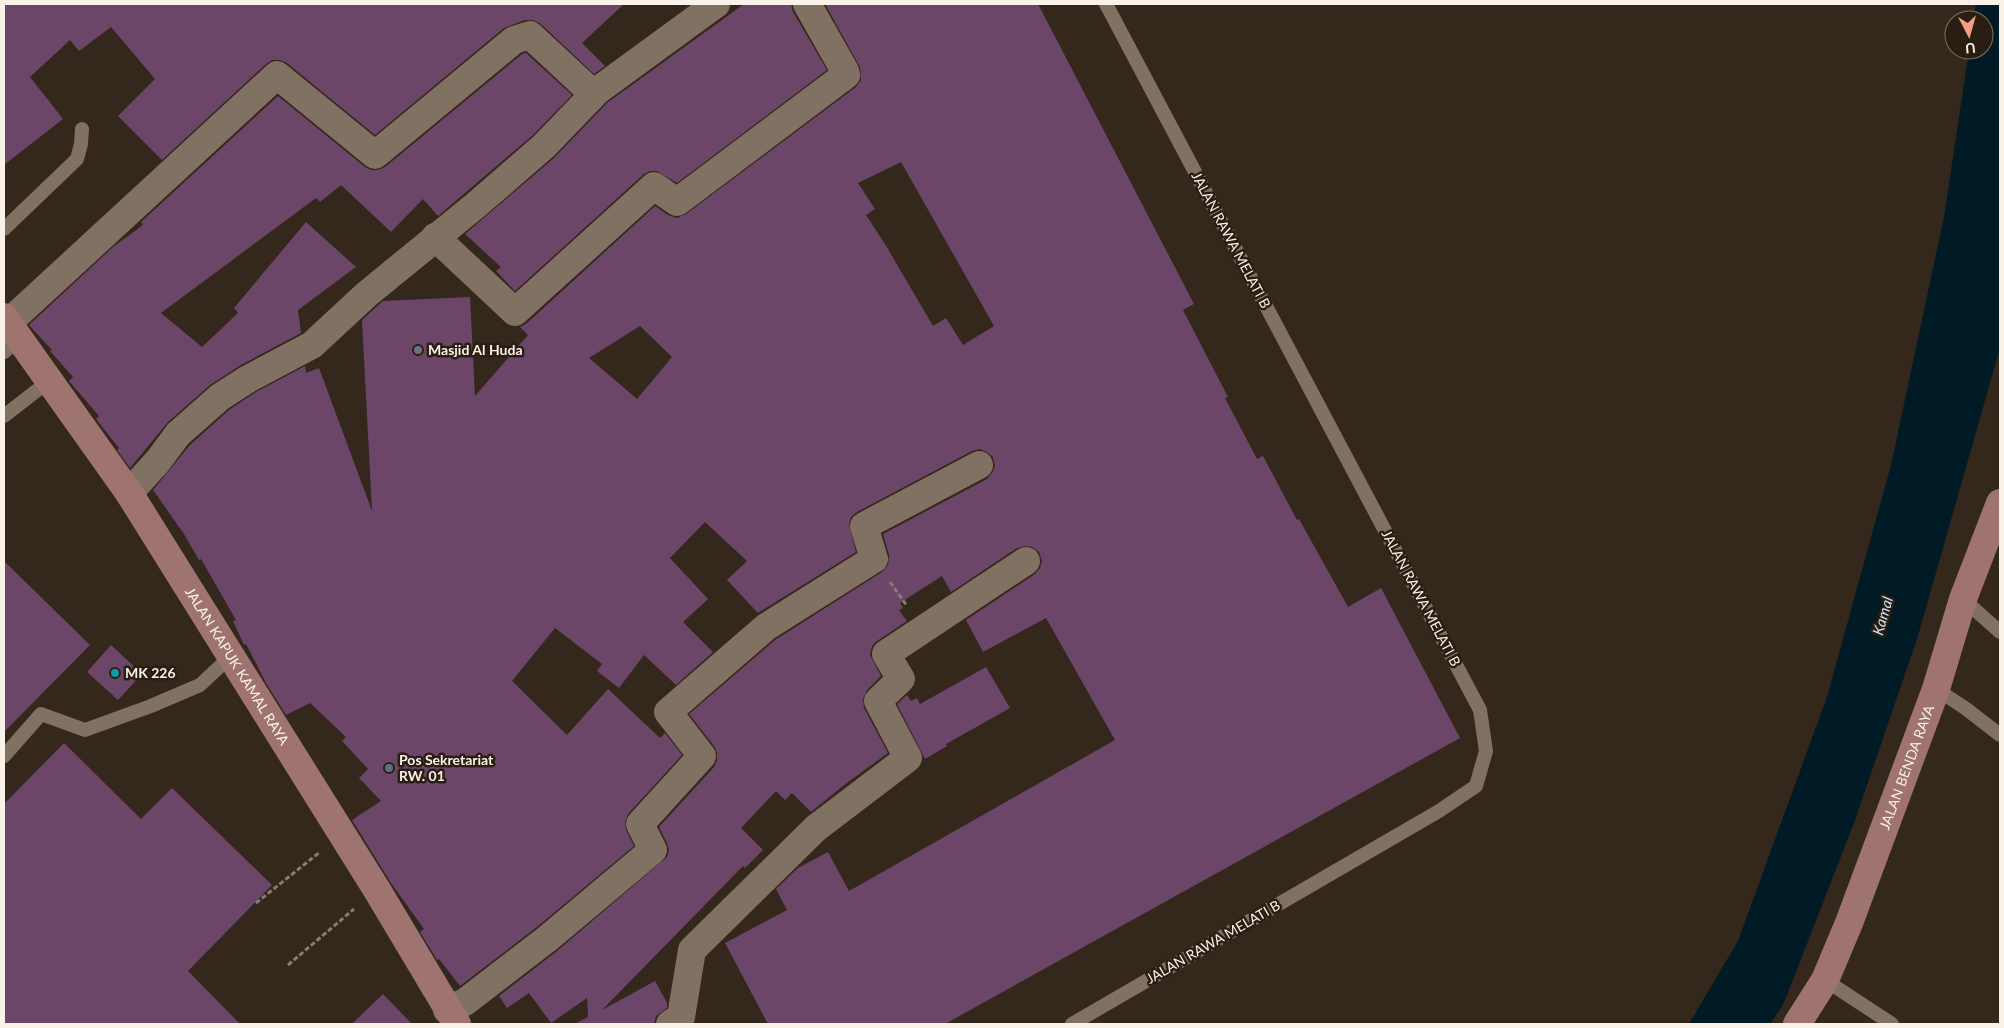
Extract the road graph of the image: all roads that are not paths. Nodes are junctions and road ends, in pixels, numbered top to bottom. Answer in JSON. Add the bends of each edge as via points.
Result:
{"nodes":[{"id":1,"x":716,"y":4,"type":"edge"},
{"id":2,"x":807,"y":4,"type":"edge"},
{"id":3,"x":1106,"y":4,"type":"edge"},
{"id":4,"x":597,"y":91,"type":"junction"},
{"id":5,"x":82,"y":129,"type":"dead end"},
{"id":6,"x":4,"y":229,"type":"edge"},
{"id":7,"x":435,"y":237,"type":"junction"},
{"id":8,"x":9,"y":333,"type":"edge"},
{"id":9,"x":49,"y":381,"type":"junction"},
{"id":10,"x":4,"y":416,"type":"edge"},
{"id":11,"x":978,"y":465,"type":"dead end"},
{"id":12,"x":129,"y":493,"type":"junction"},
{"id":13,"x":2000,"y":503,"type":"edge"},
{"id":14,"x":1026,"y":561,"type":"dead end"},
{"id":15,"x":1963,"y":599,"type":"junction"},
{"id":16,"x":2000,"y":632,"type":"edge"},
{"id":17,"x":231,"y":656,"type":"junction"},
{"id":18,"x":1936,"y":689,"type":"junction"},
{"id":19,"x":2000,"y":735,"type":"edge"},
{"id":20,"x":4,"y":756,"type":"edge"},
{"id":21,"x":1825,"y":980,"type":"junction"},
{"id":22,"x":452,"y":1017,"type":"edge"},
{"id":23,"x":670,"y":1024,"type":"edge"},
{"id":24,"x":1072,"y":1024,"type":"edge"},
{"id":25,"x":1797,"y":1024,"type":"edge"},
{"id":26,"x":1892,"y":1024,"type":"edge"}],
"edges":[{"from":1,"to":4,"type":"street"},
{"from":2,"to":7,"type":"street","via":[[846,75],[677,202],[654,186],[515,312]]},
{"from":3,"to":24,"type":"lane","name":"JALAN RAWA MELATI B","via":[[1480,710],[1486,751],[1476,786],[1439,811]]},
{"from":4,"to":7,"type":"street","via":[[544,146]]},
{"from":4,"to":8,"type":"street","via":[[587,88],[530,35],[514,40],[375,156],[277,75]]},
{"from":5,"to":6,"type":"lane","via":[[77,159]]},
{"from":7,"to":12,"type":"street","via":[[312,345],[220,397],[178,434]]},
{"from":8,"to":9,"type":"main road","name":"JALAN KAPUK KAMAL RAYA"},
{"from":9,"to":10,"type":"lane"},
{"from":9,"to":12,"type":"main road","name":"JALAN KAPUK KAMAL RAYA"},
{"from":11,"to":22,"type":"street","via":[[864,526],[874,560],[766,626],[668,712],[702,756],[640,824],[653,850],[548,939],[464,1002]]},
{"from":12,"to":17,"type":"main road","name":"JALAN KAPUK KAMAL RAYA"},
{"from":13,"to":15,"type":"main road","name":"JALAN BENDA RAYA"},
{"from":14,"to":23,"type":"street","via":[[886,654],[901,679],[878,701],[908,758],[816,828],[692,950],[681,1017]]},
{"from":15,"to":16,"type":"lane"},
{"from":15,"to":18,"type":"main road","name":"JALAN BENDA RAYA"},
{"from":17,"to":20,"type":"lane","via":[[200,684],[84,730],[41,714]]},
{"from":17,"to":22,"type":"main road","name":"JALAN KAPUK KAMAL RAYA"},
{"from":18,"to":19,"type":"lane"},
{"from":18,"to":21,"type":"main road","name":"JALAN BENDA RAYA"},
{"from":21,"to":25,"type":"main road","name":"JALAN BENDA RAYA"},
{"from":21,"to":26,"type":"lane"}]}
